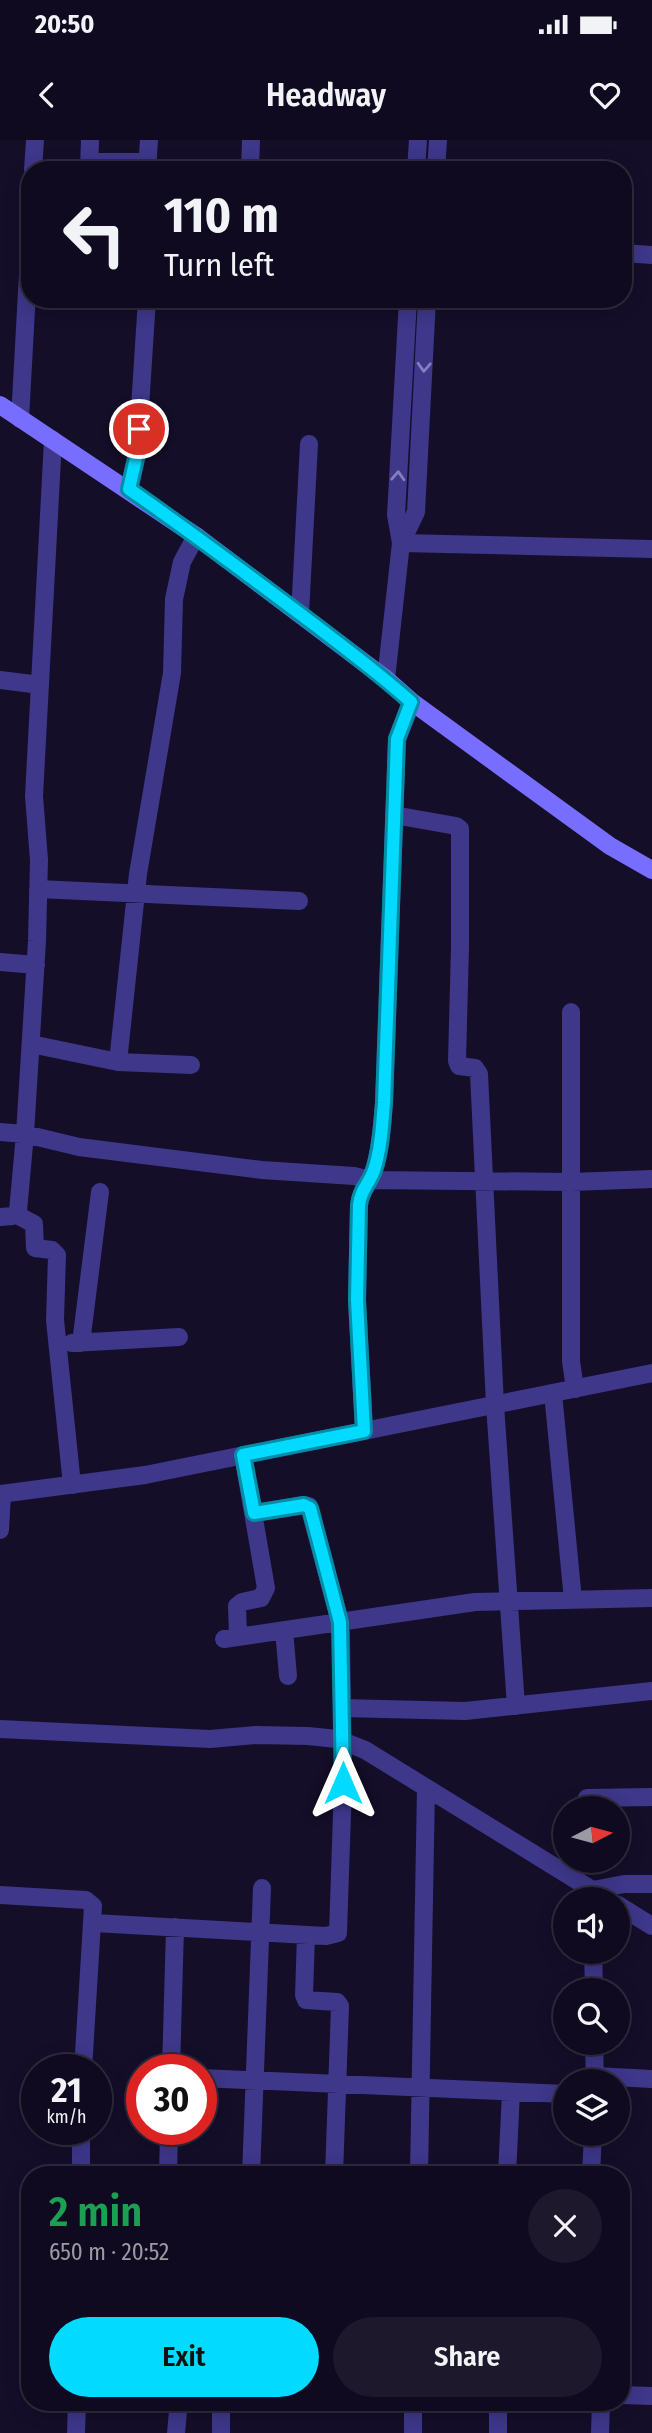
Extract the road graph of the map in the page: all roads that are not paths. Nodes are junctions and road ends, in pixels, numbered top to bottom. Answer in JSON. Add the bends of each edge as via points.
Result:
{"nodes":[{"id":1,"x":35,"y":140,"type":"edge"},
{"id":2,"x":90,"y":140,"type":"edge"},
{"id":3,"x":149,"y":140,"type":"edge"},
{"id":4,"x":251,"y":140,"type":"edge"},
{"id":5,"x":418,"y":140,"type":"edge"},
{"id":6,"x":438,"y":140,"type":"edge"},
{"id":7,"x":34,"y":161,"type":"edge"},
{"id":8,"x":89,"y":161,"type":"edge"},
{"id":9,"x":147,"y":161,"type":"edge"},
{"id":10,"x":250,"y":161,"type":"edge"},
{"id":11,"x":417,"y":161,"type":"edge"},
{"id":12,"x":437,"y":161,"type":"edge"},
{"id":13,"x":632,"y":254,"type":"edge"},
{"id":14,"x":652,"y":255,"type":"edge"},
{"id":15,"x":26,"y":308,"type":"edge"},
{"id":16,"x":145,"y":308,"type":"edge"},
{"id":17,"x":408,"y":308,"type":"edge"},
{"id":18,"x":427,"y":308,"type":"edge"},
{"id":19,"x":0,"y":405,"type":"edge"},
{"id":20,"x":20,"y":419,"type":"junction"},
{"id":21,"x":53,"y":440,"type":"junction"},
{"id":22,"x":309,"y":444,"type":"dead end"},
{"id":23,"x":129,"y":489,"type":"junction"},
{"id":24,"x":196,"y":536,"type":"junction"},
{"id":25,"x":401,"y":543,"type":"junction"},
{"id":26,"x":652,"y":549,"type":"edge"},
{"id":27,"x":300,"y":614,"type":"junction"},
{"id":28,"x":386,"y":679,"type":"junction"},
{"id":29,"x":0,"y":680,"type":"edge"},
{"id":30,"x":40,"y":685,"type":"junction"},
{"id":31,"x":411,"y":702,"type":"junction"},
{"id":32,"x":394,"y":815,"type":"junction"},
{"id":33,"x":652,"y":870,"type":"edge"},
{"id":34,"x":38,"y":889,"type":"junction"},
{"id":35,"x":136,"y":893,"type":"junction"},
{"id":36,"x":299,"y":901,"type":"dead end"},
{"id":37,"x":0,"y":962,"type":"edge"},
{"id":38,"x":36,"y":965,"type":"junction"},
{"id":39,"x":572,"y":1012,"type":"dead end"},
{"id":40,"x":31,"y":1044,"type":"junction"},
{"id":41,"x":118,"y":1062,"type":"junction"},
{"id":42,"x":191,"y":1065,"type":"dead end"},
{"id":43,"x":0,"y":1132,"type":"edge"},
{"id":44,"x":25,"y":1134,"type":"junction"},
{"id":45,"x":652,"y":1179,"type":"edge"},
{"id":46,"x":370,"y":1180,"type":"junction"},
{"id":47,"x":485,"y":1182,"type":"junction"},
{"id":48,"x":571,"y":1182,"type":"junction"},
{"id":49,"x":100,"y":1192,"type":"dead end"},
{"id":50,"x":8,"y":1215,"type":"edge"},
{"id":51,"x":179,"y":1337,"type":"dead end"},
{"id":52,"x":81,"y":1343,"type":"junction"},
{"id":53,"x":58,"y":1344,"type":"junction"},
{"id":54,"x":652,"y":1373,"type":"edge"},
{"id":55,"x":575,"y":1389,"type":"junction"},
{"id":56,"x":553,"y":1393,"type":"junction"},
{"id":57,"x":495,"y":1405,"type":"junction"},
{"id":58,"x":364,"y":1431,"type":"junction"},
{"id":59,"x":243,"y":1455,"type":"junction"},
{"id":60,"x":72,"y":1485,"type":"junction"},
{"id":61,"x":1,"y":1494,"type":"edge"},
{"id":62,"x":254,"y":1513,"type":"junction"},
{"id":63,"x":0,"y":1530,"type":"edge"},
{"id":64,"x":652,"y":1598,"type":"edge"},
{"id":65,"x":573,"y":1600,"type":"junction"},
{"id":66,"x":510,"y":1601,"type":"junction"},
{"id":67,"x":340,"y":1622,"type":"junction"},
{"id":68,"x":284,"y":1630,"type":"junction"},
{"id":69,"x":288,"y":1675,"type":"dead end"},
{"id":70,"x":652,"y":1691,"type":"edge"},
{"id":71,"x":516,"y":1706,"type":"junction"},
{"id":72,"x":342,"y":1708,"type":"junction"},
{"id":73,"x":0,"y":1729,"type":"edge"},
{"id":74,"x":342,"y":1742,"type":"junction"},
{"id":75,"x":426,"y":1788,"type":"junction"},
{"id":76,"x":630,"y":1797,"type":"edge"},
{"id":77,"x":652,"y":1797,"type":"edge"},
{"id":78,"x":652,"y":1884,"type":"edge"},
{"id":79,"x":584,"y":1887,"type":"edge"},
{"id":80,"x":618,"y":1887,"type":"edge"},
{"id":81,"x":262,"y":1888,"type":"dead end"},
{"id":82,"x":0,"y":1895,"type":"edge"},
{"id":83,"x":630,"y":1912,"type":"edge"},
{"id":84,"x":94,"y":1923,"type":"junction"},
{"id":85,"x":652,"y":1926,"type":"edge"},
{"id":86,"x":175,"y":1927,"type":"junction"},
{"id":87,"x":261,"y":1933,"type":"junction"},
{"id":88,"x":306,"y":1935,"type":"junction"},
{"id":89,"x":84,"y":2054,"type":"edge"},
{"id":90,"x":171,"y":2054,"type":"edge"},
{"id":91,"x":217,"y":2079,"type":"edge"},
{"id":92,"x":630,"y":2079,"type":"edge"},
{"id":93,"x":652,"y":2079,"type":"edge"},
{"id":94,"x":254,"y":2081,"type":"junction"},
{"id":95,"x":337,"y":2086,"type":"junction"},
{"id":96,"x":420,"y":2089,"type":"junction"},
{"id":97,"x":511,"y":2092,"type":"junction"},
{"id":98,"x":553,"y":2094,"type":"edge"},
{"id":99,"x":81,"y":2145,"type":"edge"},
{"id":100,"x":169,"y":2145,"type":"edge"},
{"id":101,"x":592,"y":2146,"type":"edge"},
{"id":102,"x":80,"y":2166,"type":"edge"},
{"id":103,"x":168,"y":2166,"type":"edge"},
{"id":104,"x":251,"y":2166,"type":"edge"},
{"id":105,"x":334,"y":2166,"type":"edge"},
{"id":106,"x":419,"y":2166,"type":"edge"},
{"id":107,"x":507,"y":2166,"type":"edge"},
{"id":108,"x":591,"y":2166,"type":"edge"},
{"id":109,"x":630,"y":2395,"type":"edge"},
{"id":110,"x":652,"y":2396,"type":"edge"},
{"id":111,"x":77,"y":2411,"type":"edge"},
{"id":112,"x":178,"y":2411,"type":"edge"},
{"id":113,"x":221,"y":2411,"type":"edge"},
{"id":114,"x":414,"y":2411,"type":"edge"},
{"id":115,"x":498,"y":2411,"type":"edge"},
{"id":116,"x":601,"y":2411,"type":"edge"},
{"id":117,"x":76,"y":2433,"type":"edge"},
{"id":118,"x":176,"y":2433,"type":"edge"},
{"id":119,"x":221,"y":2433,"type":"edge"},
{"id":120,"x":413,"y":2433,"type":"edge"},
{"id":121,"x":498,"y":2433,"type":"edge"},
{"id":122,"x":600,"y":2433,"type":"edge"}],
"edges":[{"from":1,"to":7,"type":"street"},
{"from":2,"to":8,"type":"street"},
{"from":3,"to":9,"type":"street"},
{"from":4,"to":10,"type":"street"},
{"from":5,"to":11,"type":"street"},
{"from":6,"to":12,"type":"street"},
{"from":13,"to":14,"type":"street"},
{"from":15,"to":20,"type":"street"},
{"from":16,"to":23,"type":"street","via":[[137,454]]},
{"from":25,"to":17,"type":"street","one_way":true,"via":[[396,515]]},
{"from":18,"to":25,"type":"street","one_way":true,"via":[[416,512]]},
{"from":19,"to":20,"type":"main road"},
{"from":20,"to":21,"type":"main road"},
{"from":21,"to":23,"type":"main road"},
{"from":21,"to":30,"type":"street"},
{"from":22,"to":27,"type":"street"},
{"from":23,"to":24,"type":"main road"},
{"from":24,"to":27,"type":"main road"},
{"from":24,"to":35,"type":"street","via":[[182,562],[174,599],[172,673]]},
{"from":25,"to":26,"type":"street"},
{"from":25,"to":28,"type":"street"},
{"from":27,"to":28,"type":"main road"},
{"from":28,"to":31,"type":"main road"},
{"from":29,"to":30,"type":"street"},
{"from":30,"to":34,"type":"street","via":[[34,796]]},
{"from":31,"to":32,"type":"street","via":[[397,739]]},
{"from":31,"to":33,"type":"main road","via":[[610,846]]},
{"from":32,"to":46,"type":"street","via":[[387,1076],[377,1159]]},
{"from":32,"to":47,"type":"street","via":[[460,829],[457,1060],[459,1066],[475,1068],[479,1074]]},
{"from":34,"to":35,"type":"street"},
{"from":34,"to":38,"type":"street"},
{"from":35,"to":36,"type":"street"},
{"from":35,"to":41,"type":"street"},
{"from":37,"to":38,"type":"street"},
{"from":38,"to":40,"type":"street"},
{"from":39,"to":48,"type":"street"},
{"from":40,"to":41,"type":"street"},
{"from":40,"to":44,"type":"street"},
{"from":41,"to":42,"type":"street"},
{"from":43,"to":44,"type":"street"},
{"from":44,"to":46,"type":"street","via":[[92,1149]]},
{"from":44,"to":50,"type":"street","via":[[19,1206]]},
{"from":45,"to":48,"type":"street"},
{"from":46,"to":47,"type":"street"},
{"from":46,"to":58,"type":"street","via":[[360,1195],[357,1264]]},
{"from":47,"to":48,"type":"street"},
{"from":47,"to":57,"type":"street"},
{"from":48,"to":55,"type":"street"},
{"from":49,"to":52,"type":"street"},
{"from":50,"to":53,"type":"street","via":[[34,1224],[36,1248],[57,1255]]},
{"from":51,"to":52,"type":"street"},
{"from":52,"to":53,"type":"street"},
{"from":53,"to":60,"type":"street"},
{"from":54,"to":55,"type":"street"},
{"from":55,"to":56,"type":"street"},
{"from":56,"to":57,"type":"street"},
{"from":56,"to":65,"type":"street"},
{"from":57,"to":58,"type":"street"},
{"from":57,"to":66,"type":"street"},
{"from":58,"to":59,"type":"street"},
{"from":59,"to":60,"type":"street"},
{"from":59,"to":62,"type":"street"},
{"from":60,"to":61,"type":"street"},
{"from":61,"to":63,"type":"street"},
{"from":62,"to":67,"type":"street","via":[[309,1506]]},
{"from":62,"to":68,"type":"street","via":[[265,1593],[237,1606],[231,1638]]},
{"from":64,"to":65,"type":"street"},
{"from":65,"to":66,"type":"street"},
{"from":66,"to":67,"type":"street"},
{"from":66,"to":71,"type":"street"},
{"from":67,"to":68,"type":"street"},
{"from":67,"to":72,"type":"street"},
{"from":68,"to":69,"type":"street"},
{"from":70,"to":71,"type":"street"},
{"from":71,"to":72,"type":"street","via":[[465,1711]]},
{"from":72,"to":74,"type":"street"},
{"from":73,"to":74,"type":"street","via":[[210,1739],[308,1736]]},
{"from":74,"to":75,"type":"street","via":[[365,1750]]},
{"from":74,"to":88,"type":"street","via":[[340,1929],[331,1936]]},
{"from":75,"to":79,"type":"street"},
{"from":75,"to":96,"type":"street"},
{"from":76,"to":77,"type":"street"},
{"from":78,"to":80,"type":"street"},
{"from":81,"to":87,"type":"street"},
{"from":82,"to":84,"type":"street","via":[[86,1900],[93,1906]]},
{"from":83,"to":85,"type":"street"},
{"from":84,"to":86,"type":"street"},
{"from":84,"to":89,"type":"street"},
{"from":86,"to":87,"type":"street"},
{"from":86,"to":90,"type":"street"},
{"from":87,"to":88,"type":"street"},
{"from":87,"to":94,"type":"street"},
{"from":88,"to":95,"type":"street","via":[[306,2000],[340,2006]]},
{"from":91,"to":94,"type":"street"},
{"from":92,"to":93,"type":"street"},
{"from":94,"to":95,"type":"street"},
{"from":94,"to":104,"type":"street"},
{"from":95,"to":96,"type":"street"},
{"from":95,"to":105,"type":"street"},
{"from":96,"to":97,"type":"street"},
{"from":96,"to":106,"type":"street"},
{"from":97,"to":98,"type":"street"},
{"from":97,"to":107,"type":"street"},
{"from":99,"to":102,"type":"street"},
{"from":100,"to":103,"type":"street"},
{"from":101,"to":108,"type":"street"},
{"from":109,"to":110,"type":"street"},
{"from":111,"to":117,"type":"street"},
{"from":112,"to":118,"type":"street"},
{"from":113,"to":119,"type":"street"},
{"from":114,"to":120,"type":"street"},
{"from":115,"to":121,"type":"street"},
{"from":116,"to":122,"type":"street"}]}
